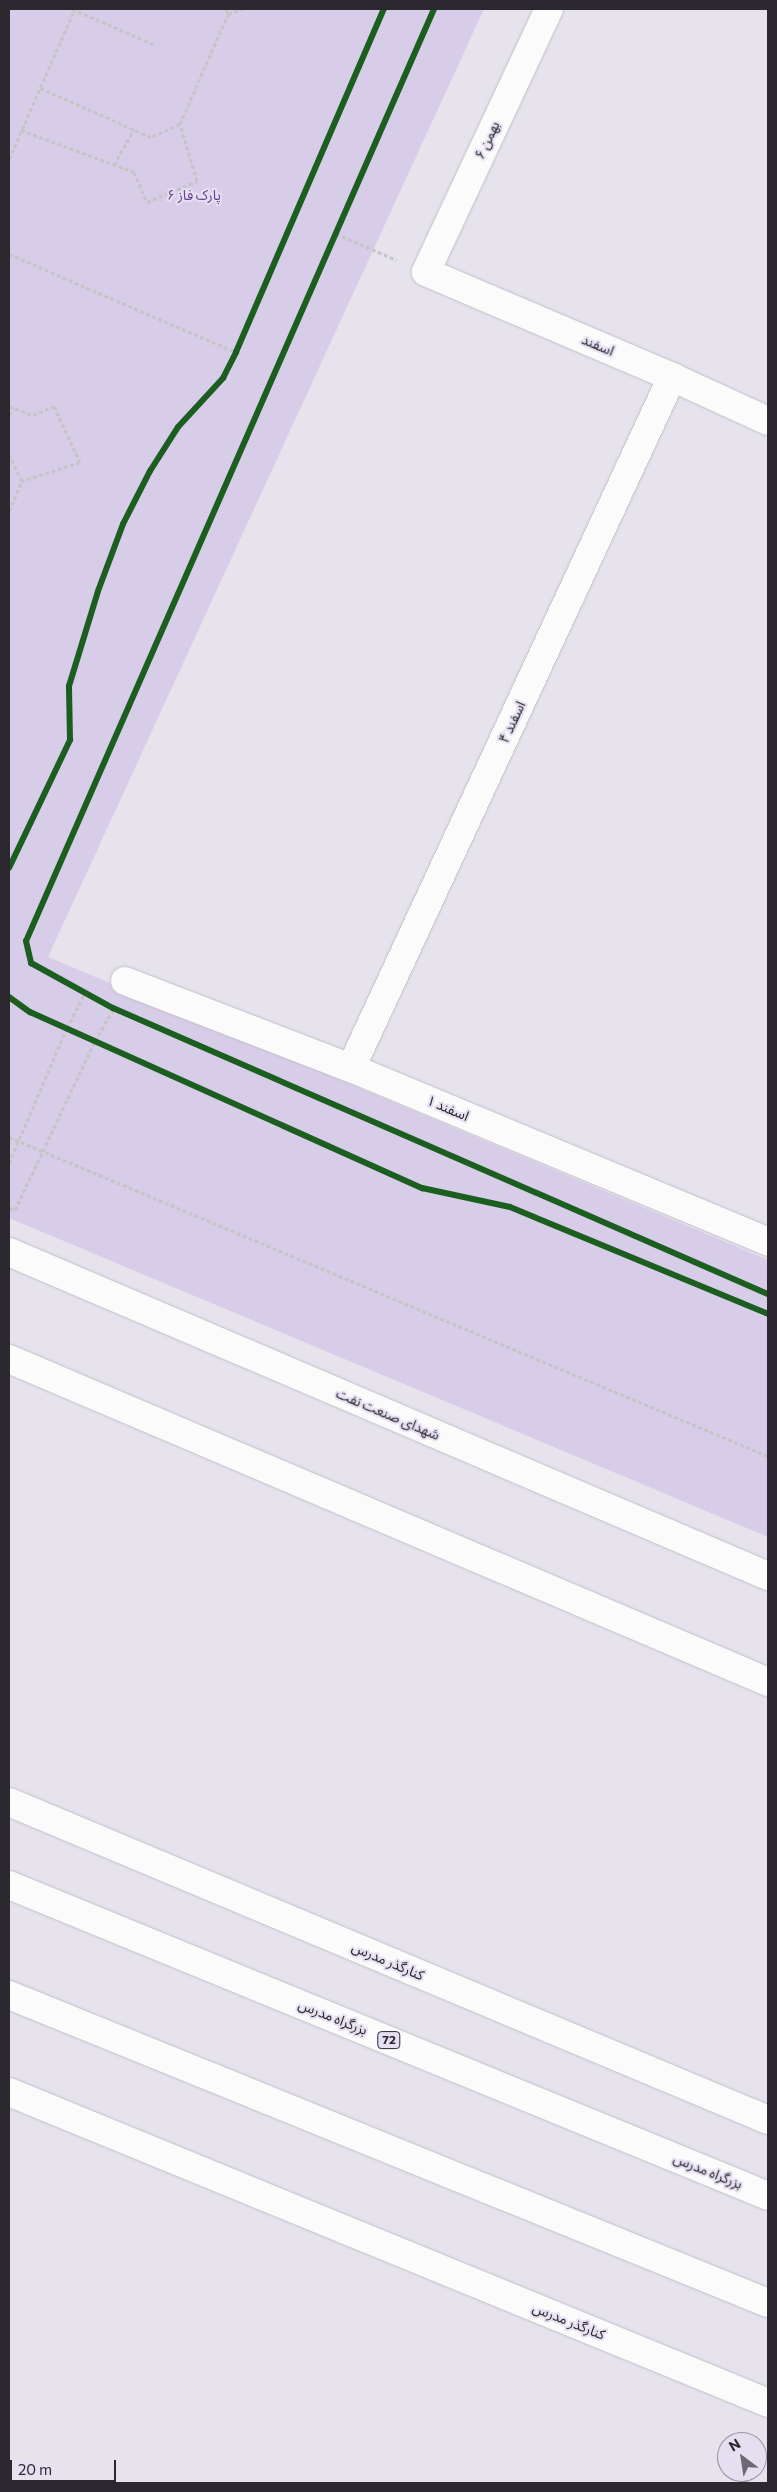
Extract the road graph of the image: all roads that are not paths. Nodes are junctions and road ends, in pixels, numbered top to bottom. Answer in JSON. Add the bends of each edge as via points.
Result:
{"nodes":[{"id":1,"x":549,"y":9,"type":"edge"},
{"id":2,"x":426,"y":272,"type":"joint"},
{"id":3,"x":672,"y":377,"type":"junction"},
{"id":4,"x":768,"y":420,"type":"edge"},
{"id":5,"x":125,"y":981,"type":"dead end"},
{"id":6,"x":351,"y":1068,"type":"junction"},
{"id":7,"x":768,"y":1242,"type":"edge"},
{"id":8,"x":9,"y":1252,"type":"edge"},
{"id":9,"x":9,"y":1359,"type":"edge"},
{"id":10,"x":768,"y":1576,"type":"edge"},
{"id":11,"x":768,"y":1682,"type":"edge"},
{"id":12,"x":9,"y":1802,"type":"edge"},
{"id":13,"x":9,"y":1885,"type":"edge"},
{"id":14,"x":9,"y":1995,"type":"edge"},
{"id":15,"x":9,"y":2092,"type":"edge"},
{"id":16,"x":768,"y":2120,"type":"edge"},
{"id":17,"x":768,"y":2196,"type":"edge"},
{"id":18,"x":768,"y":2303,"type":"edge"},
{"id":19,"x":768,"y":2403,"type":"edge"}],
"edges":[{"from":1,"to":2,"type":"main road","name":"بهمن ۶"},
{"from":2,"to":3,"type":"main road","name":"اسفند"},
{"from":3,"to":4,"type":"main road","name":"اسفند"},
{"from":3,"to":6,"type":"main road","name":"اسفند ۴"},
{"from":5,"to":6,"type":"main road","name":"اسفند ۱"},
{"from":6,"to":7,"type":"main road","name":"اسفند ۱"},
{"from":8,"to":10,"type":"main road","name":"شهدای صنعت نفت"},
{"from":9,"to":11,"type":"main road"},
{"from":12,"to":16,"type":"main road","name":"کنارگذر مدرس"},
{"from":13,"to":17,"type":"main road","name":"بزرگراه مدرس","number":"72"},
{"from":14,"to":18,"type":"main road"},
{"from":15,"to":19,"type":"main road","name":"کنارگذر مدرس"}]}
